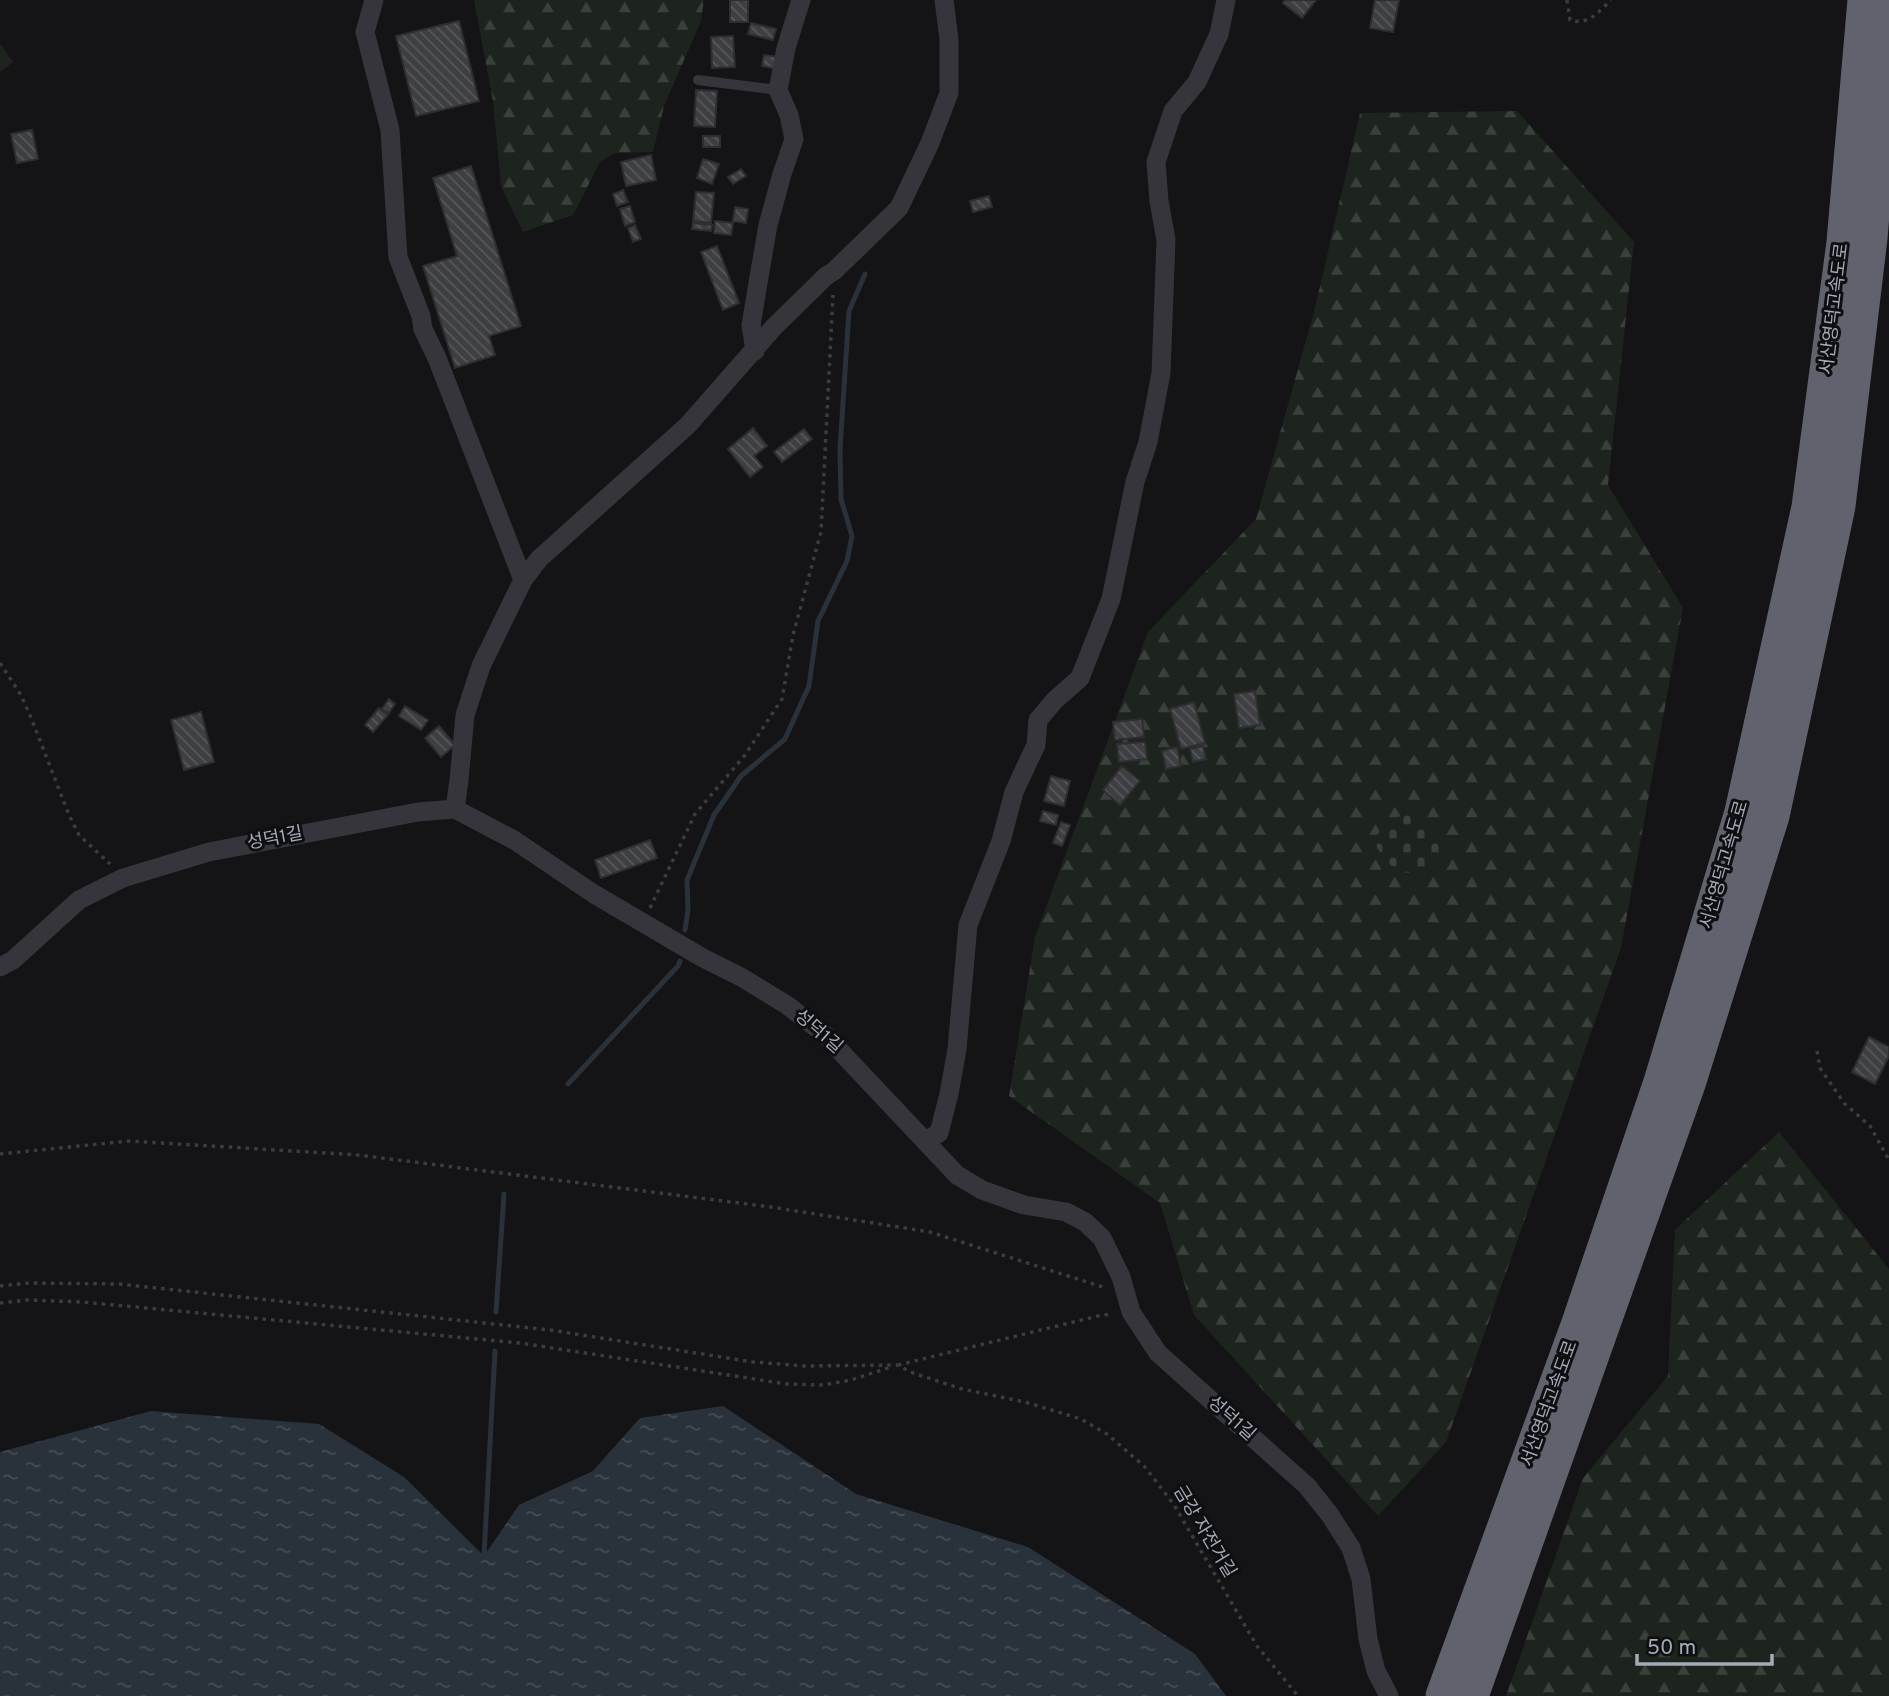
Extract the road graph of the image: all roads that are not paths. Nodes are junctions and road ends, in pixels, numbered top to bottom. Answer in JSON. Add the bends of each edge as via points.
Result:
{"nodes":[{"id":1,"x":374,"y":0,"type":"edge"},
{"id":2,"x":801,"y":0,"type":"edge"},
{"id":3,"x":944,"y":0,"type":"edge"},
{"id":4,"x":1226,"y":0,"type":"edge"},
{"id":5,"x":1865,"y":0,"type":"edge"},
{"id":6,"x":1889,"y":0,"type":"edge"},
{"id":7,"x":698,"y":80,"type":"dead end"},
{"id":8,"x":778,"y":90,"type":"junction"},
{"id":9,"x":755,"y":351,"type":"junction"},
{"id":10,"x":523,"y":580,"type":"junction"},
{"id":11,"x":455,"y":809,"type":"junction"},
{"id":12,"x":0,"y":967,"type":"edge"},
{"id":13,"x":925,"y":1141,"type":"junction"},
{"id":14,"x":1453,"y":1695,"type":"edge"},
{"id":15,"x":1389,"y":1696,"type":"edge"}],
"edges":[{"from":1,"to":10,"type":"street","via":[[365,32],[390,130],[398,257]]},
{"from":2,"to":8,"type":"street"},
{"from":3,"to":9,"type":"street","via":[[949,93],[899,208],[774,327]]},
{"from":4,"to":13,"type":"street","via":[[1219,34],[1197,82],[1173,111],[1156,162],[1166,240],[1161,373],[1111,600],[1080,678],[1038,720],[1036,745],[1014,792],[968,925],[949,1094],[939,1133]]},
{"from":5,"to":14,"type":"highway","name":"서산영덕고속도로","via":[[1844,242],[1809,507],[1742,812],[1652,1108]]},
{"from":6,"to":14,"type":"highway","name":"서산영덕고속도로","via":[[1870,238],[1838,506],[1772,816],[1688,1084]]},
{"from":7,"to":8,"type":"lane"},
{"from":8,"to":9,"type":"street","via":[[794,138],[768,225],[751,325]]},
{"from":9,"to":10,"type":"street","via":[[688,425],[539,559]]},
{"from":10,"to":11,"type":"street","via":[[481,666],[465,715]]},
{"from":11,"to":12,"type":"street","name":"성덕1길","via":[[418,811],[209,852],[123,878],[79,900]]},
{"from":11,"to":13,"type":"street","name":"성덕1길","via":[[787,1005],[848,1059]]},
{"from":13,"to":15,"type":"street","name":"성덕1길","via":[[957,1175],[982,1190],[1024,1205],[1066,1212],[1102,1238],[1128,1303],[1157,1353],[1307,1486],[1330,1514],[1351,1548],[1376,1671]]}]}
